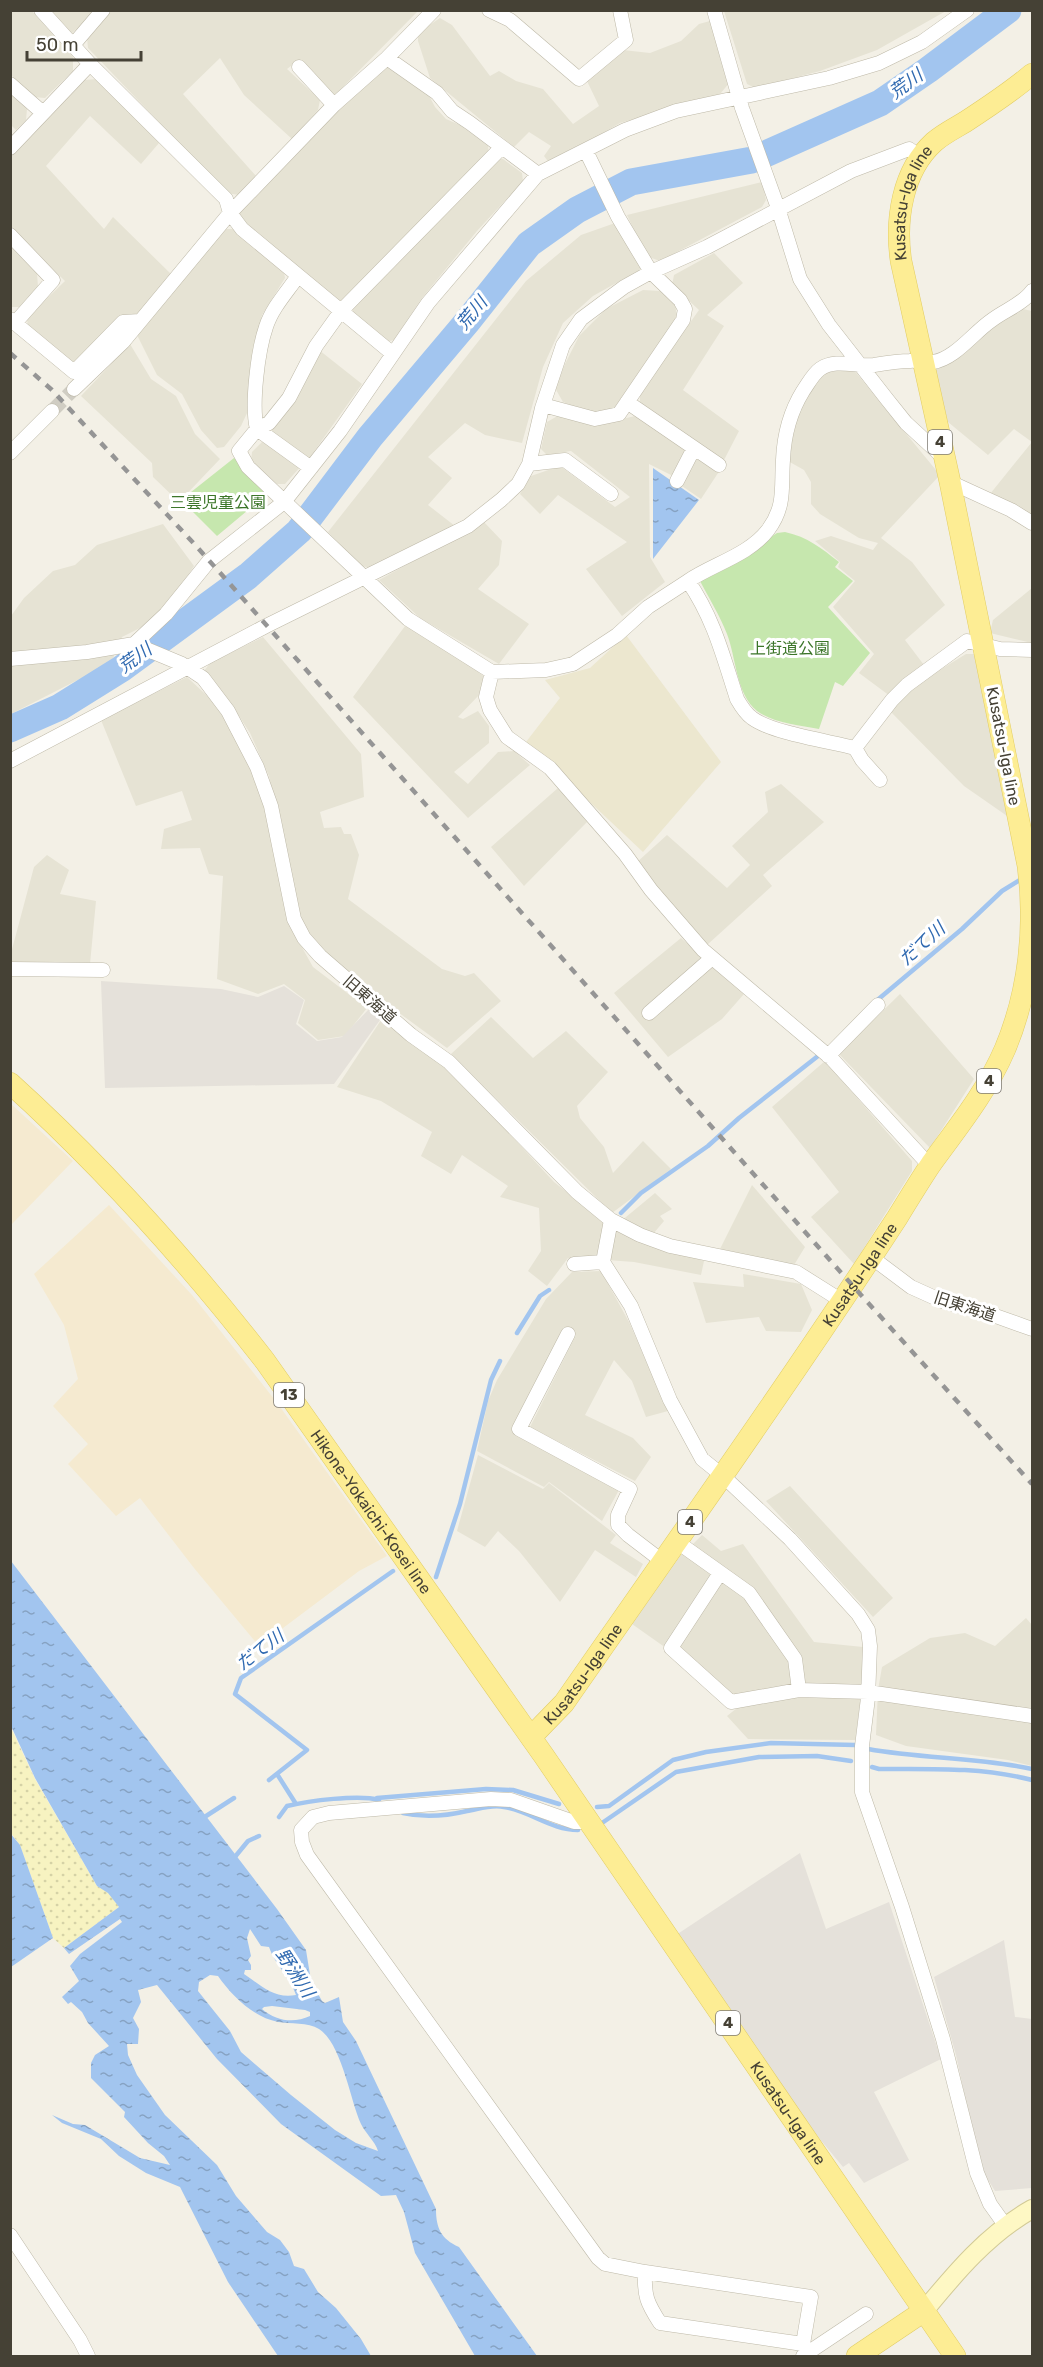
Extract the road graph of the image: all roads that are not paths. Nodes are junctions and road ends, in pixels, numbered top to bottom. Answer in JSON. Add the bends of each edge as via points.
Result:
{"nodes":[{"id":1,"x":41,"y":10,"type":"edge"},
{"id":2,"x":102,"y":10,"type":"edge"},
{"id":3,"x":434,"y":10,"type":"edge"},
{"id":4,"x":489,"y":10,"type":"edge"},
{"id":5,"x":620,"y":10,"type":"edge"},
{"id":6,"x":714,"y":10,"type":"edge"},
{"id":7,"x":967,"y":10,"type":"edge"},
{"id":8,"x":515,"y":15,"type":"edge"},
{"id":9,"x":73,"y":45,"type":"junction"},
{"id":10,"x":387,"y":58,"type":"junction"},
{"id":11,"x":90,"y":64,"type":"junction"},
{"id":12,"x":299,"y":66,"type":"dead end"},
{"id":13,"x":1032,"y":74,"type":"edge"},
{"id":14,"x":10,"y":84,"type":"edge"},
{"id":15,"x":740,"y":103,"type":"junction"},
{"id":16,"x":334,"y":105,"type":"junction"},
{"id":17,"x":43,"y":113,"type":"junction"},
{"id":18,"x":502,"y":147,"type":"junction"},
{"id":19,"x":10,"y":148,"type":"edge"},
{"id":20,"x":586,"y":151,"type":"junction"},
{"id":21,"x":920,"y":157,"type":"junction"},
{"id":22,"x":537,"y":174,"type":"junction"},
{"id":23,"x":778,"y":208,"type":"junction"},
{"id":24,"x":230,"y":213,"type":"junction"},
{"id":25,"x":10,"y":235,"type":"edge"},
{"id":26,"x":651,"y":272,"type":"junction"},
{"id":27,"x":298,"y":276,"type":"junction"},
{"id":28,"x":1032,"y":291,"type":"edge"},
{"id":29,"x":1027,"y":305,"type":"edge"},
{"id":30,"x":340,"y":311,"type":"junction"},
{"id":31,"x":13,"y":321,"type":"edge"},
{"id":32,"x":140,"y":321,"type":"junction"},
{"id":33,"x":393,"y":354,"type":"junction"},
{"id":34,"x":922,"y":362,"type":"junction"},
{"id":35,"x":860,"y":364,"type":"junction"},
{"id":36,"x":74,"y":389,"type":"tunnel mouth"},
{"id":37,"x":627,"y":402,"type":"junction"},
{"id":38,"x":543,"y":405,"type":"junction"},
{"id":39,"x":52,"y":411,"type":"tunnel mouth"},
{"id":40,"x":257,"y":429,"type":"junction"},
{"id":41,"x":694,"y":448,"type":"junction"},
{"id":42,"x":10,"y":453,"type":"edge"},
{"id":43,"x":943,"y":457,"type":"junction"},
{"id":44,"x":529,"y":464,"type":"junction"},
{"id":45,"x":719,"y":465,"type":"dead end"},
{"id":46,"x":311,"y":468,"type":"junction"},
{"id":47,"x":677,"y":481,"type":"dead end"},
{"id":48,"x":950,"y":482,"type":"junction"},
{"id":49,"x":611,"y":494,"type":"dead end"},
{"id":50,"x":289,"y":505,"type":"junction"},
{"id":51,"x":1032,"y":523,"type":"edge"},
{"id":52,"x":366,"y":578,"type":"junction"},
{"id":53,"x":688,"y":581,"type":"junction"},
{"id":54,"x":134,"y":644,"type":"junction"},
{"id":55,"x":983,"y":644,"type":"junction"},
{"id":56,"x":1032,"y":650,"type":"edge"},
{"id":57,"x":10,"y":659,"type":"edge"},
{"id":58,"x":185,"y":666,"type":"junction"},
{"id":59,"x":492,"y":672,"type":"junction"},
{"id":60,"x":855,"y":748,"type":"junction"},
{"id":61,"x":10,"y":761,"type":"edge"},
{"id":62,"x":880,"y":780,"type":"dead end"},
{"id":63,"x":1030,"y":884,"type":"edge"},
{"id":64,"x":712,"y":958,"type":"junction"},
{"id":65,"x":10,"y":969,"type":"edge"},
{"id":66,"x":103,"y":970,"type":"dead end"},
{"id":67,"x":878,"y":1005,"type":"dead end"},
{"id":68,"x":649,"y":1013,"type":"dead end"},
{"id":69,"x":828,"y":1056,"type":"junction"},
{"id":70,"x":10,"y":1083,"type":"edge"},
{"id":71,"x":930,"y":1166,"type":"junction"},
{"id":72,"x":611,"y":1220,"type":"junction"},
{"id":73,"x":872,"y":1257,"type":"junction"},
{"id":74,"x":603,"y":1262,"type":"junction"},
{"id":75,"x":574,"y":1264,"type":"dead end"},
{"id":76,"x":842,"y":1300,"type":"junction"},
{"id":77,"x":1032,"y":1329,"type":"edge"},
{"id":78,"x":568,"y":1334,"type":"dead end"},
{"id":79,"x":723,"y":1476,"type":"junction"},
{"id":80,"x":676,"y":1541,"type":"junction"},
{"id":81,"x":662,"y":1561,"type":"junction"},
{"id":82,"x":720,"y":1573,"type":"junction"},
{"id":83,"x":799,"y":1690,"type":"junction"},
{"id":84,"x":868,"y":1692,"type":"junction"},
{"id":85,"x":1032,"y":1716,"type":"edge"},
{"id":86,"x":531,"y":1737,"type":"junction"},
{"id":87,"x":590,"y":1822,"type":"junction"},
{"id":88,"x":1032,"y":2209,"type":"edge"},
{"id":89,"x":1005,"y":2225,"type":"junction"},
{"id":90,"x":10,"y":2235,"type":"edge"},
{"id":91,"x":645,"y":2272,"type":"junction"},
{"id":92,"x":924,"y":2311,"type":"junction"},
{"id":93,"x":866,"y":2314,"type":"dead end"},
{"id":94,"x":806,"y":2353,"type":"edge"},
{"id":95,"x":88,"y":2356,"type":"edge"},
{"id":96,"x":857,"y":2356,"type":"edge"},
{"id":97,"x":955,"y":2356,"type":"edge"}],
"edges":[{"from":1,"to":9,"type":"street"},
{"from":2,"to":9,"type":"street"},
{"from":3,"to":10,"type":"street"},
{"from":4,"to":8,"type":"street"},
{"from":5,"to":8,"type":"street","via":[[626,40],[579,79]]},
{"from":6,"to":15,"type":"street"},
{"from":7,"to":15,"type":"street","via":[[922,42],[879,63]]},
{"from":9,"to":11,"type":"street"},
{"from":10,"to":16,"type":"street"},
{"from":10,"to":18,"type":"street"},
{"from":11,"to":17,"type":"street"},
{"from":11,"to":24,"type":"street","via":[[226,199]]},
{"from":12,"to":16,"type":"street"},
{"from":13,"to":21,"type":"main road","name":"Kusatsu-Iga line","number":"4","via":[[935,141]]},
{"from":14,"to":17,"type":"street"},
{"from":15,"to":20,"type":"street","via":[[676,111],[625,130]]},
{"from":15,"to":23,"type":"street"},
{"from":16,"to":24,"type":"street"},
{"from":17,"to":19,"type":"street"},
{"from":18,"to":22,"type":"street"},
{"from":18,"to":30,"type":"street"},
{"from":20,"to":22,"type":"street"},
{"from":20,"to":26,"type":"street","via":[[618,217]]},
{"from":21,"to":23,"type":"street","via":[[909,149],[851,171]]},
{"from":21,"to":34,"type":"main road","name":"Kusatsu-Iga line","number":"4","via":[[907,185],[898,225],[901,261]]},
{"from":22,"to":33,"type":"street","via":[[428,303]]},
{"from":23,"to":26,"type":"street"},
{"from":23,"to":35,"type":"street","via":[[800,279]]},
{"from":24,"to":27,"type":"street","via":[[242,229]]},
{"from":24,"to":32,"type":"street"},
{"from":25,"to":31,"type":"street","via":[[54,280]]},
{"from":26,"to":37,"type":"street","via":[[680,300],[685,309],[683,320]]},
{"from":26,"to":38,"type":"street","via":[[581,319],[563,345]]},
{"from":27,"to":30,"type":"street"},
{"from":27,"to":40,"type":"street","via":[[266,326],[253,414]]},
{"from":28,"to":29,"type":"street"},
{"from":29,"to":34,"type":"street","via":[[991,320],[951,354]]},
{"from":30,"to":33,"type":"street"},
{"from":30,"to":40,"type":"street","via":[[316,346],[289,398],[270,423]]},
{"from":31,"to":32,"type":"street","via":[[74,372],[123,322]]},
{"from":32,"to":36,"type":"street"},
{"from":33,"to":46,"type":"street"},
{"from":34,"to":35,"type":"street"},
{"from":34,"to":43,"type":"main road","name":"Kusatsu-Iga line","number":"4"},
{"from":35,"to":43,"type":"street","via":[[906,423]]},
{"from":35,"to":53,"type":"street","via":[[836,363],[820,369],[795,404],[785,438],[781,504],[768,531],[754,544]]},
{"from":37,"to":38,"type":"street","via":[[619,414],[596,419]]},
{"from":37,"to":41,"type":"street"},
{"from":38,"to":44,"type":"street"},
{"from":39,"to":42,"type":"street"},
{"from":40,"to":46,"type":"street"},
{"from":40,"to":50,"type":"street","via":[[239,451],[248,467]]},
{"from":41,"to":45,"type":"street"},
{"from":41,"to":47,"type":"street"},
{"from":43,"to":48,"type":"main road","name":"Kusatsu-Iga line","number":"4"},
{"from":44,"to":49,"type":"street","via":[[564,460]]},
{"from":44,"to":52,"type":"street","via":[[518,484],[468,526]]},
{"from":46,"to":50,"type":"street"},
{"from":48,"to":51,"type":"street"},
{"from":48,"to":55,"type":"main road","name":"Kusatsu-Iga line","number":"4"},
{"from":50,"to":52,"type":"street"},
{"from":50,"to":54,"type":"street","via":[[209,561],[166,614]]},
{"from":52,"to":58,"type":"street"},
{"from":52,"to":59,"type":"street","via":[[408,619]]},
{"from":53,"to":59,"type":"street","via":[[573,664],[546,670]]},
{"from":53,"to":60,"type":"street","via":[[716,629],[743,710],[766,725]]},
{"from":54,"to":57,"type":"street"},
{"from":54,"to":58,"type":"street","name":"旧東海道"},
{"from":55,"to":56,"type":"street"},
{"from":55,"to":60,"type":"street","via":[[967,641],[907,685]]},
{"from":55,"to":63,"type":"main road","name":"Kusatsu-Iga line","number":"4"},
{"from":58,"to":61,"type":"street"},
{"from":58,"to":72,"type":"street","name":"旧東海道","via":[[203,678],[228,711],[257,767],[271,806],[294,919],[304,938],[403,1028],[449,1062],[577,1192]]},
{"from":59,"to":64,"type":"street","via":[[486,697],[507,737],[549,768]]},
{"from":60,"to":62,"type":"street"},
{"from":63,"to":71,"type":"main road","name":"Kusatsu-Iga line","number":"4","via":[[1026,977],[1006,1048],[992,1076]]},
{"from":64,"to":68,"type":"street"},
{"from":64,"to":69,"type":"street"},
{"from":65,"to":66,"type":"street"},
{"from":67,"to":69,"type":"street"},
{"from":69,"to":71,"type":"street"},
{"from":70,"to":86,"type":"main road","name":"Hikone-Yokaichi-Kosei line","number":"13","via":[[133,1204],[224,1307]]},
{"from":71,"to":73,"type":"main road","name":"Kusatsu-Iga line","number":"4"},
{"from":72,"to":74,"type":"street"},
{"from":72,"to":76,"type":"street","name":"旧東海道","via":[[670,1246],[796,1272]]},
{"from":73,"to":76,"type":"main road","name":"Kusatsu-Iga line","number":"4"},
{"from":73,"to":77,"type":"street","name":"旧東海道","via":[[912,1287],[942,1301]]},
{"from":74,"to":75,"type":"street"},
{"from":74,"to":79,"type":"street","via":[[631,1306],[670,1400],[702,1459]]},
{"from":76,"to":79,"type":"main road","name":"Kusatsu-Iga line","number":"4"},
{"from":78,"to":81,"type":"street","via":[[519,1429],[630,1489],[618,1515],[618,1525]]},
{"from":79,"to":80,"type":"main road","name":"Kusatsu-Iga line","number":"4"},
{"from":79,"to":84,"type":"street","via":[[790,1539],[858,1614],[868,1630]]},
{"from":80,"to":81,"type":"main road","name":"Kusatsu-Iga line","number":"4"},
{"from":80,"to":82,"type":"street"},
{"from":81,"to":86,"type":"main road","name":"Kusatsu-Iga line","number":"4","via":[[564,1703]]},
{"from":82,"to":83,"type":"street","via":[[748,1593],[795,1659]]},
{"from":82,"to":83,"type":"street","via":[[671,1648],[731,1702]]},
{"from":83,"to":84,"type":"street"},
{"from":84,"to":85,"type":"street"},
{"from":84,"to":89,"type":"street","via":[[862,1792],[943,2039],[977,2173],[990,2204]]},
{"from":86,"to":87,"type":"main road","name":"Kusatsu-Iga line","number":"4"},
{"from":87,"to":91,"type":"street","via":[[574,1822],[511,1800],[491,1799],[328,1813],[313,1817],[301,1830],[307,1856],[598,2258],[605,2264]]},
{"from":87,"to":92,"type":"main road","name":"Kusatsu-Iga line","number":"4"},
{"from":88,"to":89,"type":"street"},
{"from":89,"to":92,"type":"street"},
{"from":90,"to":95,"type":"street"},
{"from":91,"to":94,"type":"street","via":[[647,2303],[660,2323]]},
{"from":91,"to":94,"type":"street","via":[[811,2297]]},
{"from":92,"to":96,"type":"main road"},
{"from":92,"to":97,"type":"main road","name":"Kusatsu-Iga line","number":"4"},
{"from":93,"to":94,"type":"street"}]}
